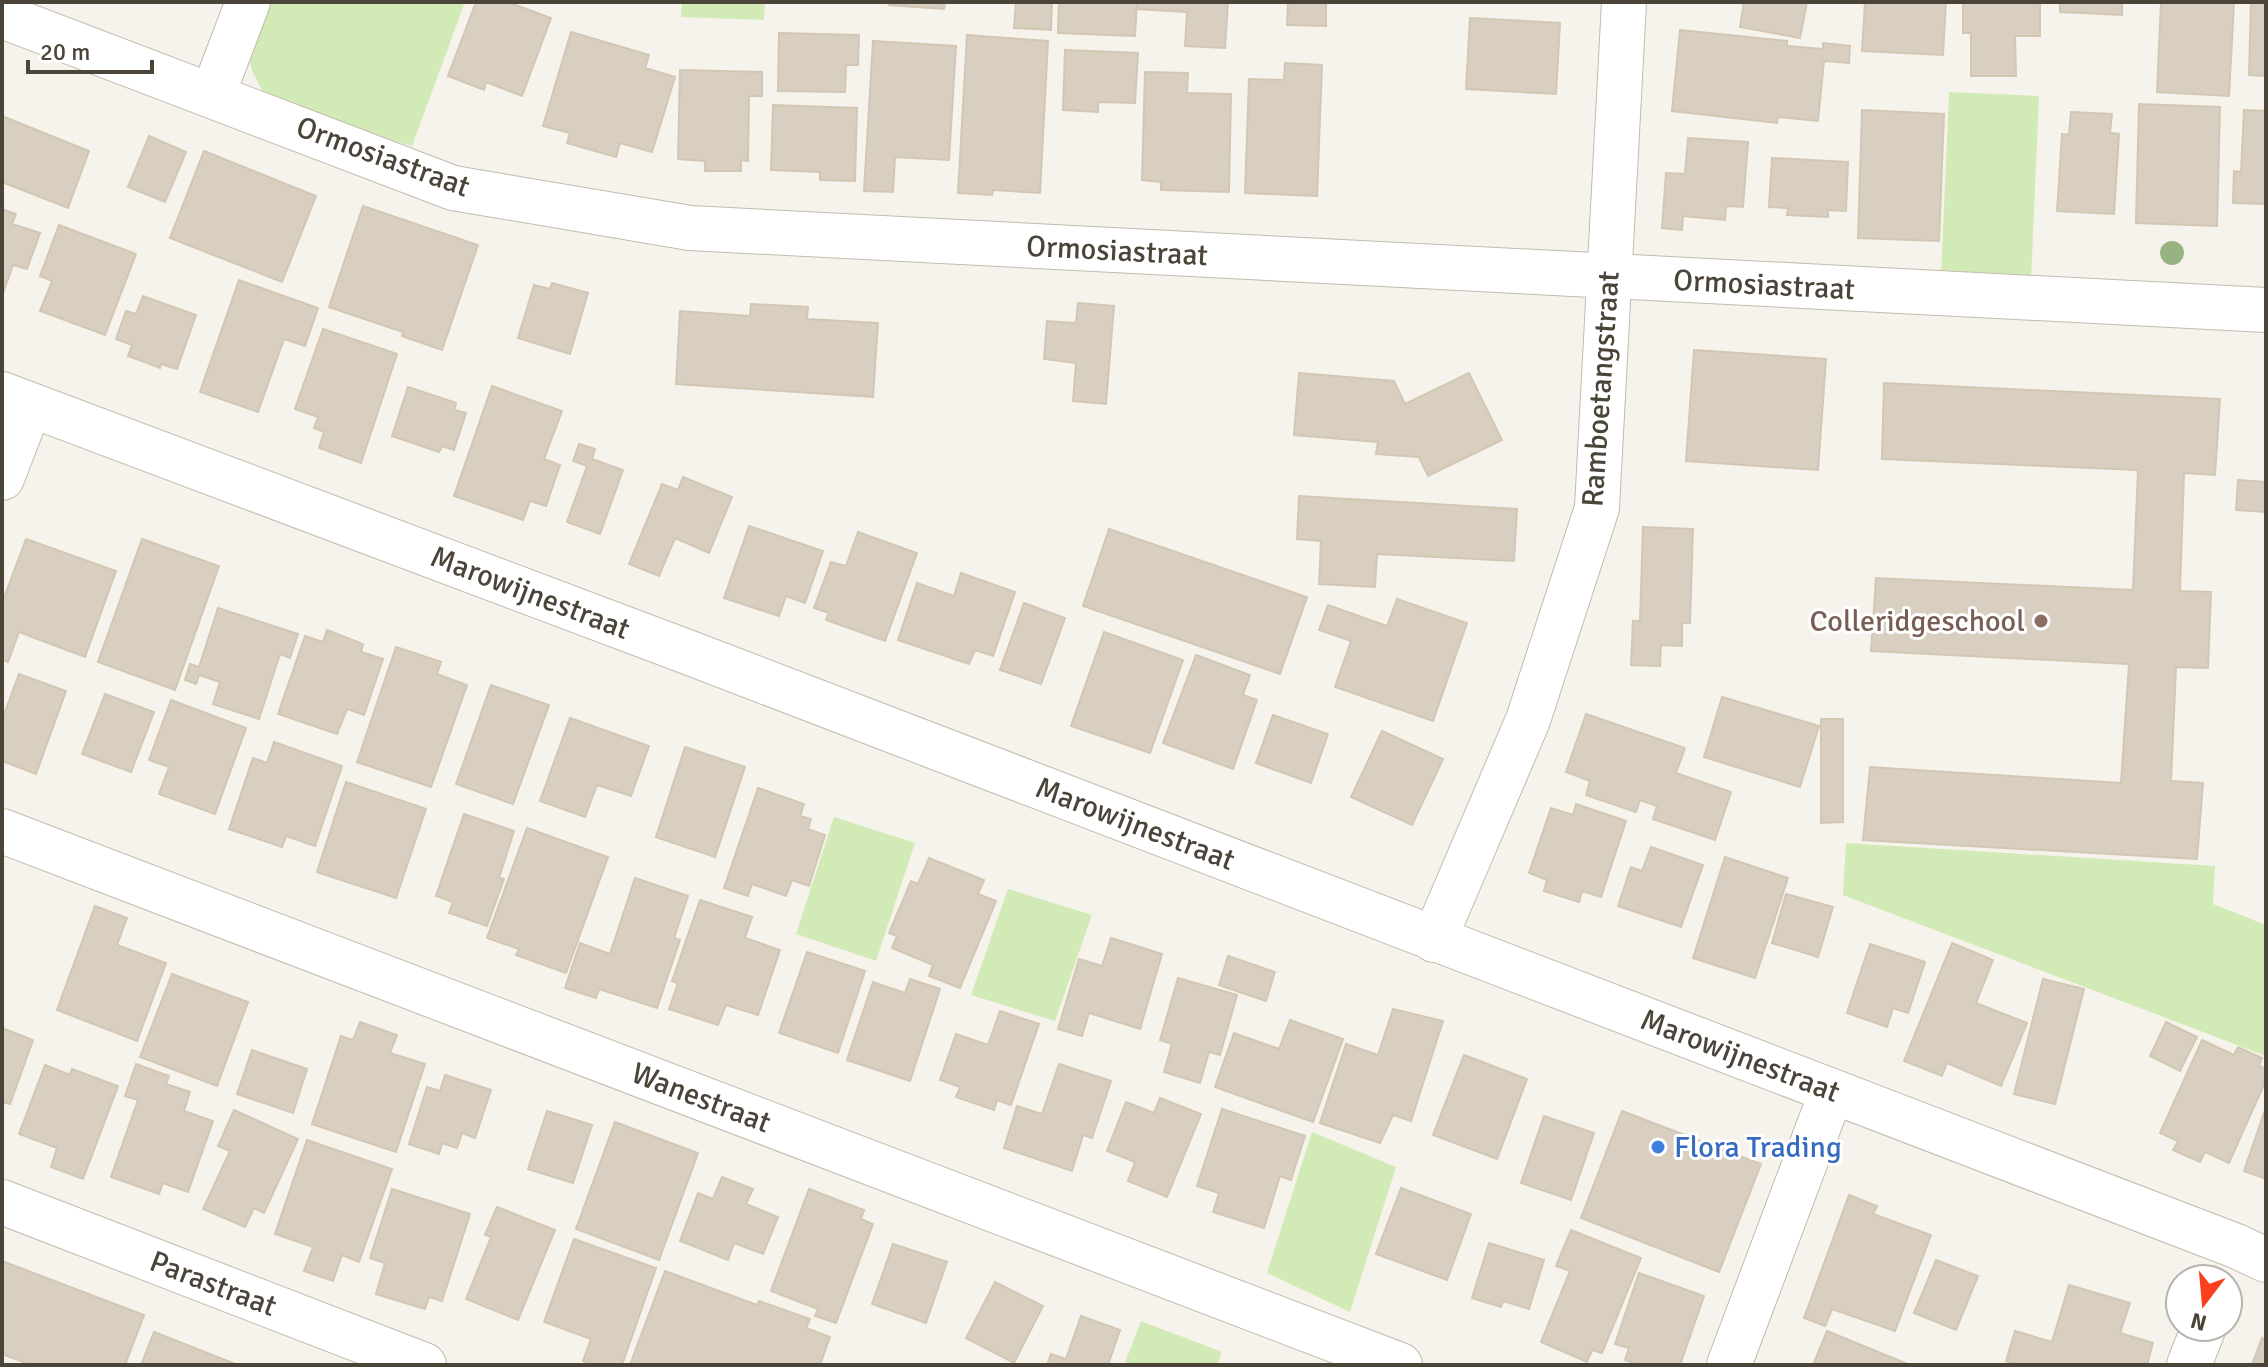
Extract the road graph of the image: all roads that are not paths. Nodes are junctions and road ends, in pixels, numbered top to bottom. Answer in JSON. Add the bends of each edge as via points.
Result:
{"nodes":[{"id":1,"x":248,"y":2,"type":"edge"},
{"id":2,"x":1624,"y":2,"type":"edge"},
{"id":3,"x":2,"y":16,"type":"edge"},
{"id":4,"x":213,"y":94,"type":"junction"},
{"id":5,"x":1610,"y":277,"type":"junction"},
{"id":6,"x":2266,"y":310,"type":"edge"},
{"id":7,"x":16,"y":400,"type":"edge"},
{"id":8,"x":2,"y":478,"type":"edge"},
{"id":9,"x":2,"y":831,"type":"edge"},
{"id":10,"x":1434,"y":940,"type":"junction"},
{"id":11,"x":1832,"y":1091,"type":"junction"},
{"id":12,"x":2,"y":1202,"type":"edge"},
{"id":13,"x":2242,"y":1262,"type":"edge"},
{"id":14,"x":2198,"y":1343,"type":"edge"},
{"id":15,"x":424,"y":1365,"type":"edge"},
{"id":16,"x":1400,"y":1365,"type":"edge"},
{"id":17,"x":1729,"y":1365,"type":"edge"},
{"id":18,"x":2189,"y":1365,"type":"edge"}],
"edges":[{"from":1,"to":4,"type":"street"},
{"from":2,"to":5,"type":"street","name":"Ramboetangstraat"},
{"from":3,"to":4,"type":"street","name":"Ormosiastraat"},
{"from":4,"to":5,"type":"street","name":"Ormosiastraat","via":[[453,188],[690,228]]},
{"from":5,"to":6,"type":"street","name":"Ormosiastraat"},
{"from":5,"to":10,"type":"street","name":"Ramboetangstraat","via":[[1597,508],[1528,720]]},
{"from":7,"to":8,"type":"street"},
{"from":7,"to":10,"type":"street","name":"Marowijnestraat"},
{"from":9,"to":16,"type":"street","name":"Wanestraat"},
{"from":10,"to":11,"type":"street","name":"Marowijnestraat"},
{"from":11,"to":13,"type":"street","name":"Marowijnestraat"},
{"from":11,"to":17,"type":"street"},
{"from":12,"to":15,"type":"street","name":"Parastraat"},
{"from":14,"to":18,"type":"street"}]}
